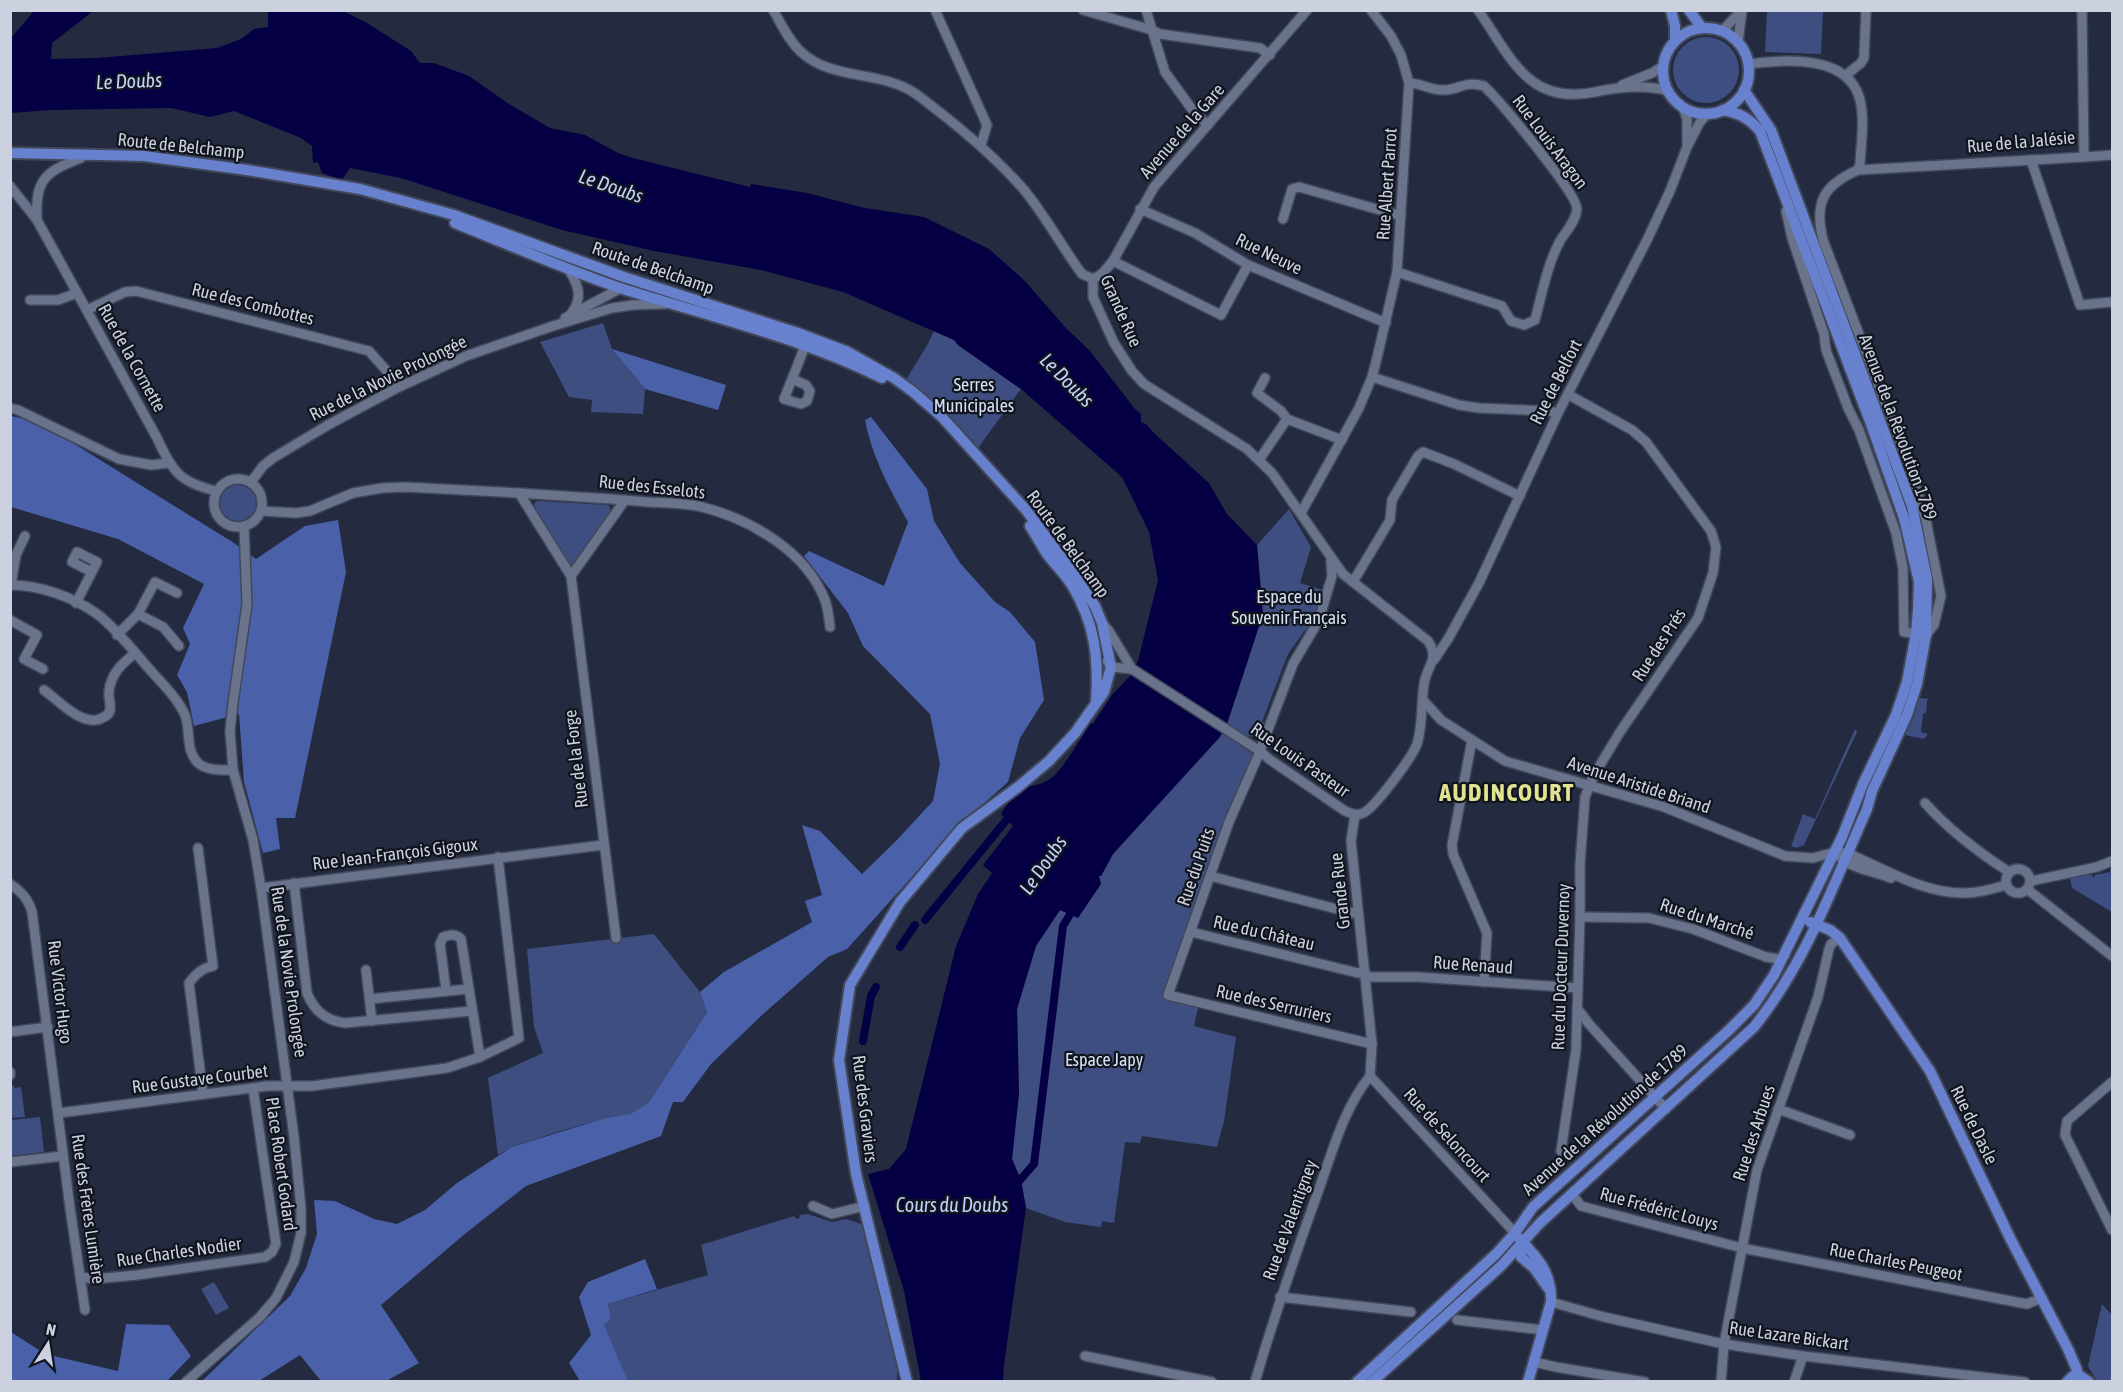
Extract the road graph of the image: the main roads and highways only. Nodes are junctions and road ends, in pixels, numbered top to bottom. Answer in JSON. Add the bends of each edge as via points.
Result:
{"nodes":[{"id":1,"x":1671,"y":10,"type":"edge"},
{"id":2,"x":1689,"y":10,"type":"edge"},
{"id":3,"x":1702,"y":28,"type":"junction"},
{"id":4,"x":1675,"y":40,"type":"junction"},
{"id":5,"x":1744,"y":90,"type":"junction"},
{"id":6,"x":1723,"y":110,"type":"junction"},
{"id":7,"x":10,"y":153,"type":"edge"},
{"id":8,"x":10,"y":158,"type":"edge"},
{"id":9,"x":622,"y":282,"type":"junction"},
{"id":10,"x":807,"y":341,"type":"junction"},
{"id":11,"x":1921,"y":635,"type":"junction"},
{"id":12,"x":1111,"y":667,"type":"joint"},
{"id":13,"x":1096,"y":702,"type":"junction"},
{"id":14,"x":1835,"y":852,"type":"joint"},
{"id":15,"x":1846,"y":857,"type":"joint"},
{"id":16,"x":1802,"y":919,"type":"junction"},
{"id":17,"x":1816,"y":924,"type":"junction"},
{"id":18,"x":1515,"y":1233,"type":"junction"},
{"id":19,"x":1524,"y":1242,"type":"junction"},
{"id":20,"x":1508,"y":1259,"type":"junction"},
{"id":21,"x":1523,"y":1260,"type":"junction"},
{"id":22,"x":1551,"y":1302,"type":"junction"},
{"id":23,"x":2072,"y":1378,"type":"edge"},
{"id":24,"x":905,"y":1382,"type":"edge"},
{"id":25,"x":1357,"y":1382,"type":"edge"},
{"id":26,"x":1372,"y":1382,"type":"edge"},
{"id":27,"x":1528,"y":1382,"type":"edge"},
{"id":28,"x":2089,"y":1382,"type":"edge"}],
"edges":[{"from":1,"to":4,"type":"main road"},
{"from":2,"to":3,"type":"main road"},
{"from":3,"to":4,"type":"main road"},
{"from":3,"to":5,"type":"main road","via":[[1722,31],[1738,42],[1749,64]]},
{"from":4,"to":6,"type":"main road","via":[[1663,66],[1668,91],[1683,107],[1695,112]]},
{"from":5,"to":6,"type":"main road"},
{"from":5,"to":11,"type":"main road","name":"Avenue de la Révolution 1789","via":[[1771,130],[1912,506],[1927,579]]},
{"from":6,"to":11,"type":"main road","name":"Avenue de la Révolution 1789","via":[[1750,120],[1760,131],[1780,181],[1904,518],[1918,582]]},
{"from":7,"to":9,"type":"main road","name":"Route de Belchamp","via":[[144,156],[360,189],[454,216]]},
{"from":8,"to":9,"type":"main road","name":"Route de Belchamp","via":[[139,160],[359,194],[440,217],[569,270]]},
{"from":9,"to":10,"type":"main road","name":"Route de Belchamp"},
{"from":9,"to":10,"type":"main road","name":"Route de Belchamp","via":[[674,304]]},
{"from":10,"to":12,"type":"main road","name":"Route de Belchamp","via":[[848,352],[887,373],[941,416],[1026,510],[1095,606]]},
{"from":10,"to":13,"type":"main road","name":"Route de Belchamp","via":[[908,394],[953,435],[1022,513],[1081,601],[1095,642]]},
{"from":11,"to":14,"type":"main road","name":"Avenue de la Révolution 1789","via":[[1896,715]]},
{"from":11,"to":15,"type":"main road","name":"Avenue de la Révolution 1789","via":[[1917,684],[1907,715]]},
{"from":12,"to":13,"type":"main road","name":"Rue des Graviers","via":[[1108,683]]},
{"from":13,"to":24,"type":"main road","name":"Rue des Graviers","via":[[1049,761],[962,828],[900,902],[850,985],[839,1060],[856,1174]]},
{"from":14,"to":16,"type":"main road","name":"Avenue de la Révolution de 1789"},
{"from":15,"to":17,"type":"main road","name":"Avenue de la Révolution de 1789"},
{"from":16,"to":17,"type":"main road","name":"Rue de Dasle"},
{"from":16,"to":18,"type":"main road","name":"Avenue de la Révolution de 1789","via":[[1754,1005],[1529,1211]]},
{"from":17,"to":19,"type":"main road","name":"Avenue de la Révolution de 1789","via":[[1794,972],[1754,1027]]},
{"from":17,"to":23,"type":"main road","name":"Rue de Dasle","via":[[1839,938],[1930,1071],[2073,1361],[2077,1370]]},
{"from":18,"to":19,"type":"main road","name":"Rue de Seloncourt"},
{"from":18,"to":25,"type":"main road","name":"Avenue de la Révolution de 1789"},
{"from":19,"to":20,"type":"main road","name":"Avenue de la Révolution de 1789"},
{"from":19,"to":21,"type":"main road"},
{"from":19,"to":22,"type":"main road","name":"Rue de Seloncourt","via":[[1546,1270]]},
{"from":20,"to":21,"type":"main road"},
{"from":20,"to":26,"type":"main road","name":"Avenue de la Révolution de 1789"},
{"from":21,"to":22,"type":"main road","via":[[1541,1277]]},
{"from":22,"to":27,"type":"main road","name":"Rue de Seloncourt"},
{"from":23,"to":28,"type":"main road","via":[[2082,1376]]}]}
